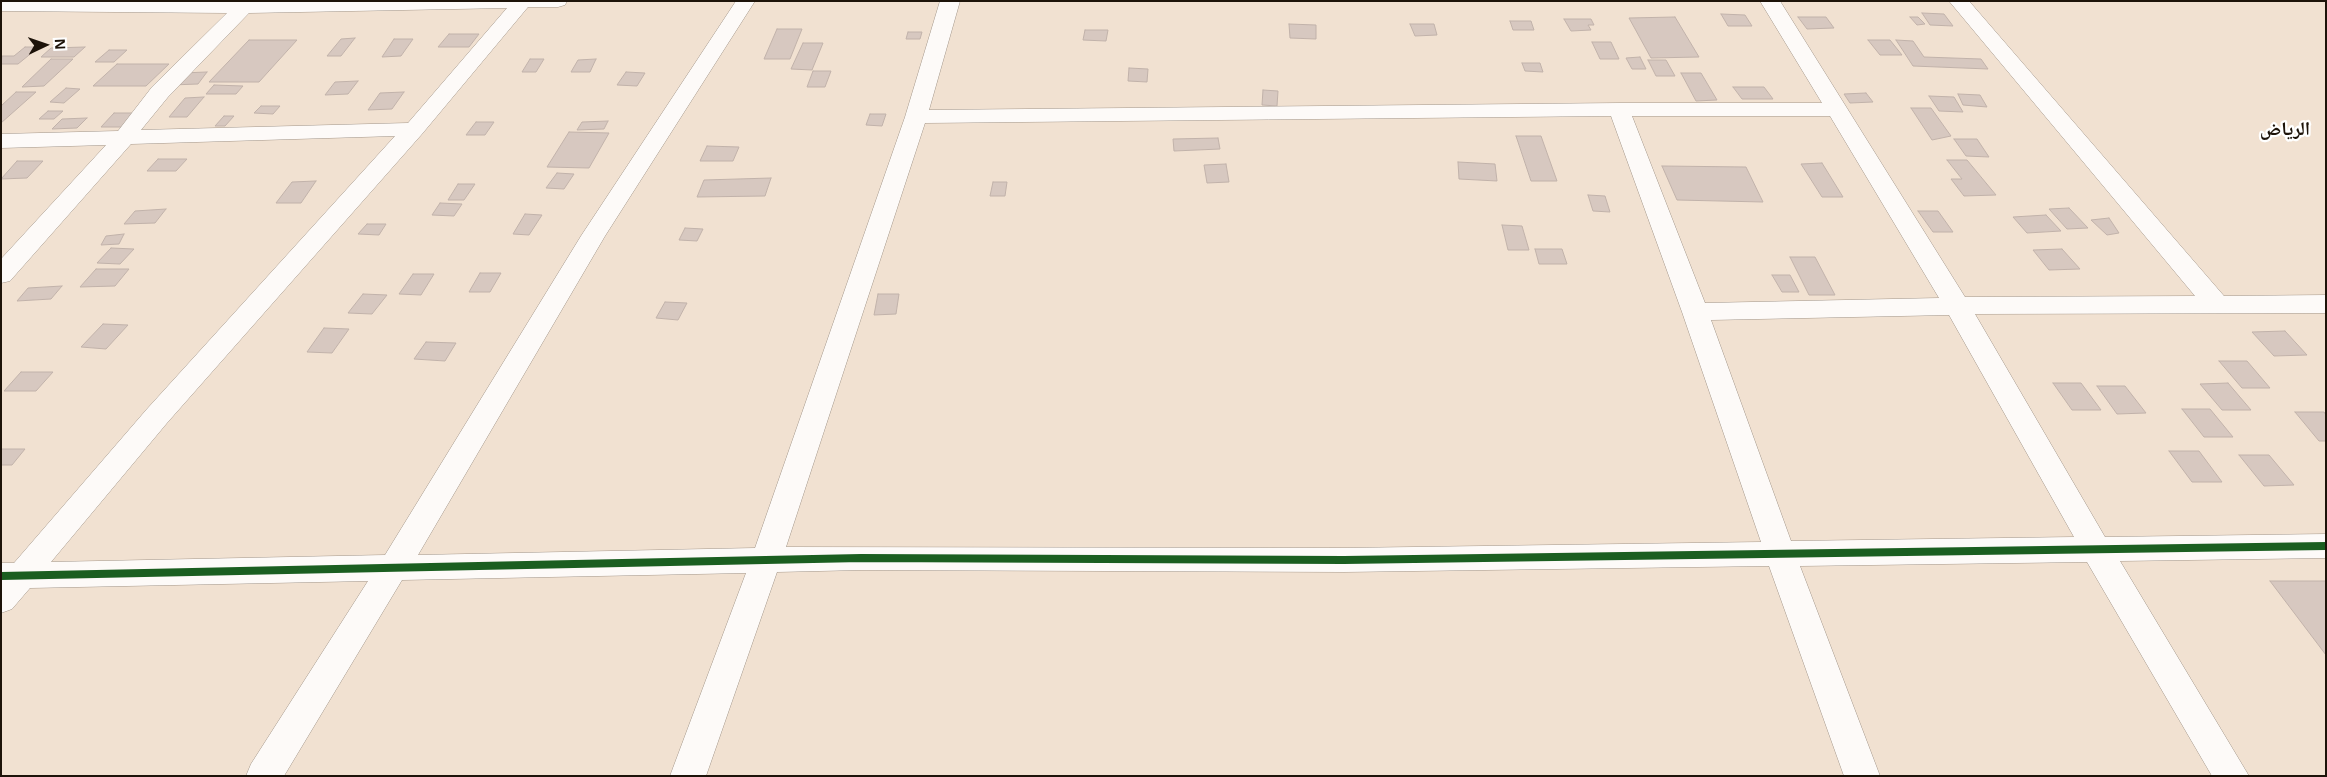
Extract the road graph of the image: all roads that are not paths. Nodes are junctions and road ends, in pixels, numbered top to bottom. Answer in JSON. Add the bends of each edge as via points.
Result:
{"nodes":[{"id":1,"x":558,"y":1,"type":"edge"},
{"id":2,"x":746,"y":1,"type":"edge"},
{"id":3,"x":950,"y":1,"type":"edge"},
{"id":4,"x":1770,"y":1,"type":"edge"},
{"id":5,"x":1958,"y":1,"type":"edge"},
{"id":6,"x":522,"y":2,"type":"edge"},
{"id":7,"x":75,"y":3,"type":"edge"},
{"id":8,"x":1,"y":5,"type":"edge"},
{"id":9,"x":244,"y":7,"type":"junction"},
{"id":10,"x":1619,"y":109,"type":"junction"},
{"id":11,"x":1836,"y":110,"type":"junction"},
{"id":12,"x":916,"y":117,"type":"junction"},
{"id":13,"x":414,"y":129,"type":"junction"},
{"id":14,"x":124,"y":138,"type":"junction"},
{"id":15,"x":1,"y":141,"type":"edge"},
{"id":16,"x":1,"y":275,"type":"edge"},
{"id":17,"x":2326,"y":304,"type":"edge"},
{"id":18,"x":2217,"y":305,"type":"junction"},
{"id":19,"x":1957,"y":306,"type":"junction"},
{"id":20,"x":1695,"y":312,"type":"junction"},
{"id":21,"x":2326,"y":546,"type":"edge"},
{"id":22,"x":2096,"y":549,"type":"junction"},
{"id":23,"x":1780,"y":554,"type":"junction"},
{"id":24,"x":766,"y":560,"type":"junction"},
{"id":25,"x":394,"y":567,"type":"junction"},
{"id":26,"x":12,"y":575,"type":"edge"},
{"id":27,"x":1,"y":600,"type":"edge"},
{"id":28,"x":264,"y":776,"type":"edge"},
{"id":29,"x":688,"y":776,"type":"edge"},
{"id":30,"x":1862,"y":776,"type":"edge"},
{"id":31,"x":2231,"y":776,"type":"edge"}],
"edges":[{"from":1,"to":6,"type":"street"},
{"from":2,"to":25,"type":"street","via":[[593,236]]},
{"from":3,"to":12,"type":"street"},
{"from":4,"to":11,"type":"street"},
{"from":5,"to":18,"type":"street"},
{"from":6,"to":9,"type":"street"},
{"from":6,"to":13,"type":"street"},
{"from":7,"to":8,"type":"street"},
{"from":7,"to":9,"type":"street"},
{"from":9,"to":14,"type":"street","via":[[160,92]]},
{"from":10,"to":11,"type":"street"},
{"from":10,"to":12,"type":"street"},
{"from":10,"to":20,"type":"street"},
{"from":11,"to":19,"type":"street"},
{"from":12,"to":24,"type":"street"},
{"from":13,"to":14,"type":"street"},
{"from":13,"to":26,"type":"street"},
{"from":14,"to":15,"type":"street"},
{"from":14,"to":16,"type":"street"},
{"from":17,"to":18,"type":"street"},
{"from":18,"to":19,"type":"street"},
{"from":19,"to":20,"type":"street"},
{"from":19,"to":22,"type":"street"},
{"from":20,"to":23,"type":"street"},
{"from":21,"to":22,"type":"street"},
{"from":22,"to":23,"type":"street"},
{"from":22,"to":31,"type":"street"},
{"from":23,"to":24,"type":"street","via":[[1344,560]]},
{"from":23,"to":30,"type":"street"},
{"from":24,"to":25,"type":"street"},
{"from":24,"to":29,"type":"street"},
{"from":25,"to":26,"type":"street"},
{"from":25,"to":28,"type":"street"},
{"from":26,"to":27,"type":"street"}]}
